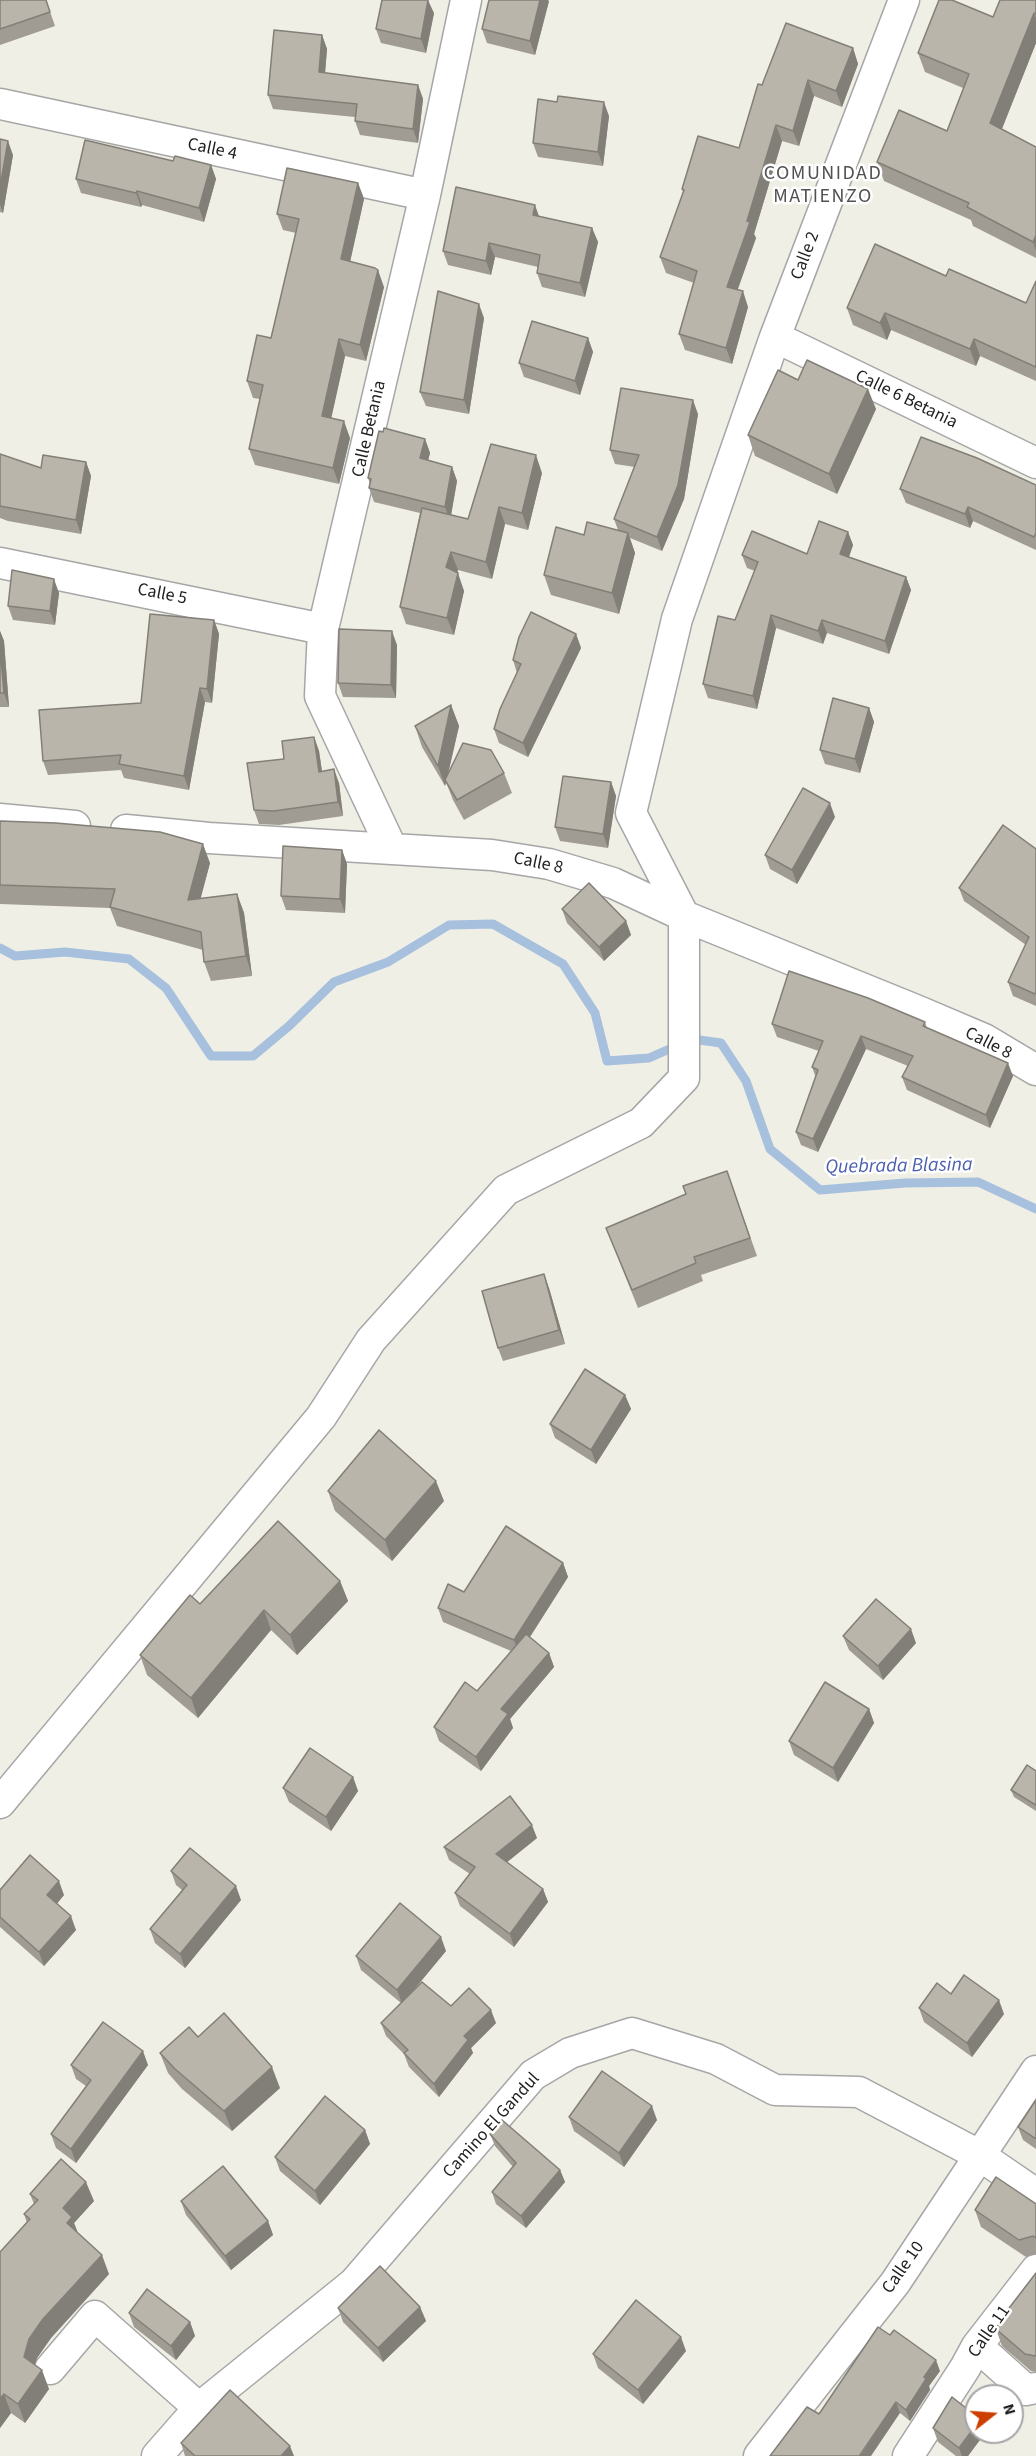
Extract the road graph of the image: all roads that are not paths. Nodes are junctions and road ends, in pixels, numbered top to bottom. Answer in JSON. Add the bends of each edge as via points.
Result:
{"nodes":[{"id":1,"x":466,"y":0,"type":"edge"},
{"id":2,"x":904,"y":0,"type":"edge"},
{"id":3,"x":0,"y":104,"type":"edge"},
{"id":4,"x":425,"y":195,"type":"junction"},
{"id":5,"x":775,"y":337,"type":"junction"},
{"id":6,"x":1036,"y":463,"type":"edge"},
{"id":7,"x":0,"y":563,"type":"edge"},
{"id":8,"x":323,"y":628,"type":"junction"},
{"id":9,"x":0,"y":819,"type":"edge"},
{"id":10,"x":391,"y":847,"type":"junction"},
{"id":11,"x":684,"y":916,"type":"junction"},
{"id":12,"x":1036,"y":1070,"type":"edge"},
{"id":13,"x":0,"y":1803,"type":"edge"},
{"id":14,"x":1036,"y":2071,"type":"edge"},
{"id":15,"x":979,"y":2155,"type":"junction"},
{"id":16,"x":1036,"y":2194,"type":"edge"},
{"id":17,"x":1036,"y":2270,"type":"edge"},
{"id":18,"x":977,"y":2346,"type":"junction"},
{"id":19,"x":50,"y":2369,"type":"dead end"},
{"id":20,"x":1036,"y":2388,"type":"edge"},
{"id":21,"x":199,"y":2408,"type":"junction"},
{"id":22,"x":157,"y":2456,"type":"edge"},
{"id":23,"x":759,"y":2456,"type":"edge"},
{"id":24,"x":908,"y":2456,"type":"edge"}],
"edges":[{"from":1,"to":4,"type":"street","name":"Calle Betania"},
{"from":2,"to":5,"type":"street","name":"Calle 2"},
{"from":3,"to":4,"type":"street","name":"Calle 4"},
{"from":4,"to":8,"type":"street","name":"Calle Betania"},
{"from":5,"to":6,"type":"street","name":"Calle 6 Betania"},
{"from":5,"to":11,"type":"street","name":"Calle 2","via":[[676,619],[631,813]]},
{"from":7,"to":8,"type":"street","name":"Calle 5"},
{"from":8,"to":10,"type":"street","name":"Calle Betania","via":[[320,696]]},
{"from":9,"to":10,"type":"street","name":"Calle 8","via":[[209,838]]},
{"from":10,"to":11,"type":"street","name":"Calle 8","via":[[549,864],[613,884]]},
{"from":11,"to":12,"type":"street","name":"Calle 8","via":[[984,1039]]},
{"from":11,"to":13,"type":"street","via":[[684,1078],[641,1123],[506,1190],[371,1340],[321,1417]]},
{"from":14,"to":15,"type":"street","name":"Calle 10"},
{"from":15,"to":16,"type":"street","name":"Camino El Gandul"},
{"from":15,"to":21,"type":"street","name":"Camino El Gandul","via":[[859,2092],[775,2090],[716,2059],[632,2033],[590,2046],[570,2053],[533,2076],[354,2283]]},
{"from":15,"to":23,"type":"street","name":"Calle 10","via":[[895,2283]]},
{"from":17,"to":18,"type":"street","name":"Calle 11"},
{"from":18,"to":20,"type":"street","via":[[1026,2390]]},
{"from":18,"to":24,"type":"street","name":"Calle 11"},
{"from":19,"to":21,"type":"street","via":[[95,2316]]},
{"from":21,"to":22,"type":"street","name":"Camino El Gandul"}]}
